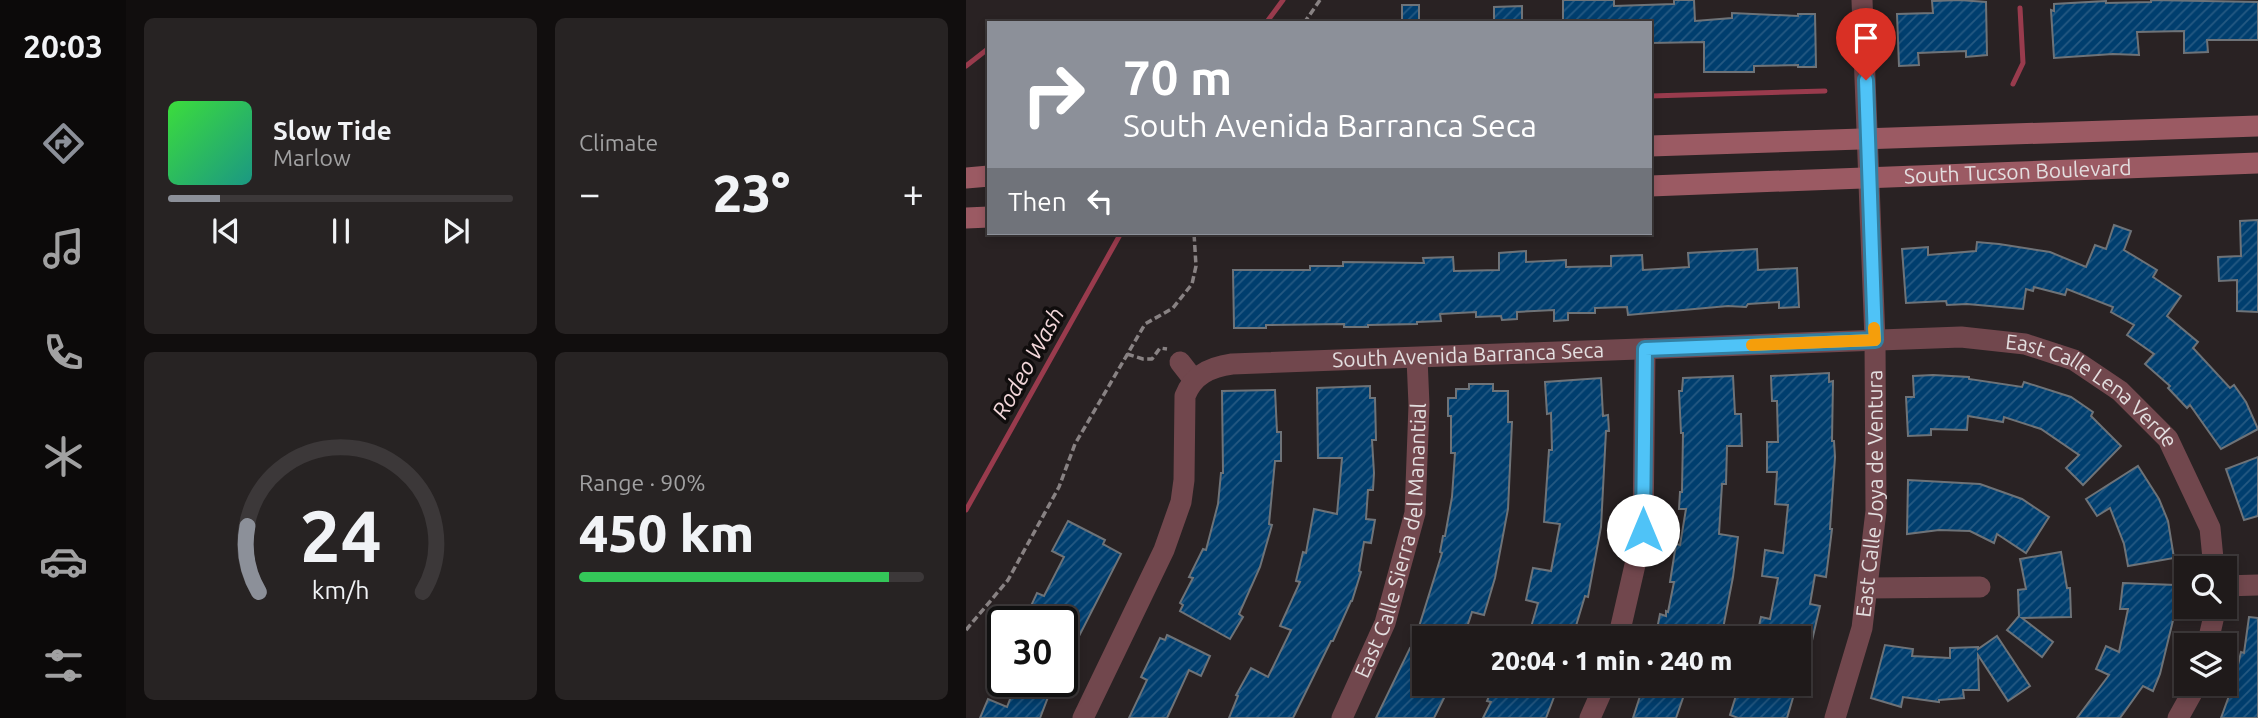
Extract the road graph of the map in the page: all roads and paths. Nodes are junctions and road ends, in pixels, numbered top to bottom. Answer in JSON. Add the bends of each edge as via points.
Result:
{"nodes":[{"id":1,"x":1320,"y":0,"type":"edge"},
{"id":2,"x":1863,"y":0,"type":"edge"},
{"id":3,"x":1305,"y":21,"type":"edge"},
{"id":4,"x":2258,"y":126,"type":"edge"},
{"id":5,"x":1868,"y":138,"type":"junction"},
{"id":6,"x":1652,"y":146,"type":"edge"},
{"id":7,"x":2258,"y":163,"type":"edge"},
{"id":8,"x":987,"y":176,"type":"edge"},
{"id":9,"x":1869,"y":177,"type":"junction"},
{"id":10,"x":966,"y":178,"type":"edge"},
{"id":11,"x":1652,"y":186,"type":"edge"},
{"id":12,"x":987,"y":217,"type":"edge"},
{"id":13,"x":966,"y":218,"type":"edge"},
{"id":14,"x":1194,"y":235,"type":"edge"},
{"id":15,"x":1875,"y":340,"type":"junction"},
{"id":16,"x":1645,"y":349,"type":"junction"},
{"id":17,"x":1127,"y":354,"type":"junction"},
{"id":18,"x":1417,"y":358,"type":"junction"},
{"id":19,"x":1180,"y":362,"type":"joint"},
{"id":20,"x":1194,"y":380,"type":"junction"},
{"id":21,"x":2213,"y":556,"type":"edge"},
{"id":22,"x":2258,"y":585,"type":"edge"},
{"id":23,"x":2237,"y":586,"type":"edge"},
{"id":24,"x":1980,"y":587,"type":"dead end"},
{"id":25,"x":1867,"y":588,"type":"junction"},
{"id":26,"x":1621,"y":626,"type":"edge"},
{"id":27,"x":966,"y":630,"type":"edge"},
{"id":28,"x":1600,"y":696,"type":"edge"},
{"id":29,"x":2190,"y":696,"type":"edge"},
{"id":30,"x":1083,"y":718,"type":"edge"},
{"id":31,"x":1342,"y":718,"type":"edge"},
{"id":32,"x":1590,"y":718,"type":"edge"},
{"id":33,"x":1835,"y":718,"type":"edge"},
{"id":34,"x":2178,"y":718,"type":"edge"}],
"edges":[{"from":1,"to":3,"type":"path"},
{"from":2,"to":5,"type":"street","name":"East Calle Joya de Ventura"},
{"from":4,"to":5,"type":"main road","name":"South Tucson Boulevard"},
{"from":5,"to":6,"type":"main road","name":"South Tucson Boulevard"},
{"from":5,"to":9,"type":"street","name":"East Calle Joya de Ventura"},
{"from":7,"to":9,"type":"main road","name":"South Tucson Boulevard"},
{"from":8,"to":10,"type":"main road"},
{"from":9,"to":11,"type":"main road","name":"South Tucson Boulevard"},
{"from":9,"to":15,"type":"street","name":"East Calle Joya de Ventura"},
{"from":12,"to":13,"type":"main road"},
{"from":14,"to":17,"type":"path","via":[[1192,284],[1173,308],[1145,324]]},
{"from":15,"to":16,"type":"street","name":"South Avenida Barranca Seca"},
{"from":15,"to":21,"type":"street","name":"East Calle Lena Verde","via":[[1961,337],[2085,356],[2168,439],[2210,528]]},
{"from":15,"to":25,"type":"street","name":"East Calle Joya de Ventura","via":[[1876,511]]},
{"from":16,"to":18,"type":"street","name":"South Avenida Barranca Seca"},
{"from":16,"to":26,"type":"street","via":[[1643,530]]},
{"from":17,"to":19,"type":"path","via":[[1152,359],[1160,348],[1172,349]]},
{"from":17,"to":27,"type":"path","via":[[1075,444],[1059,487],[1008,580]]},
{"from":18,"to":20,"type":"street","name":"South Avenida Barranca Seca","via":[[1232,364],[1216,366]]},
{"from":18,"to":31,"type":"street","name":"East Calle Sierra del Manantial","via":[[1415,513],[1385,623]]},
{"from":19,"to":20,"type":"street"},
{"from":20,"to":30,"type":"street","via":[[1185,396],[1181,502],[1164,550]]},
{"from":22,"to":23,"type":"street"},
{"from":24,"to":25,"type":"street"},
{"from":25,"to":33,"type":"street","name":"East Calle Joya de Ventura","via":[[1862,628]]},
{"from":28,"to":32,"type":"street"},
{"from":29,"to":34,"type":"street"}]}
